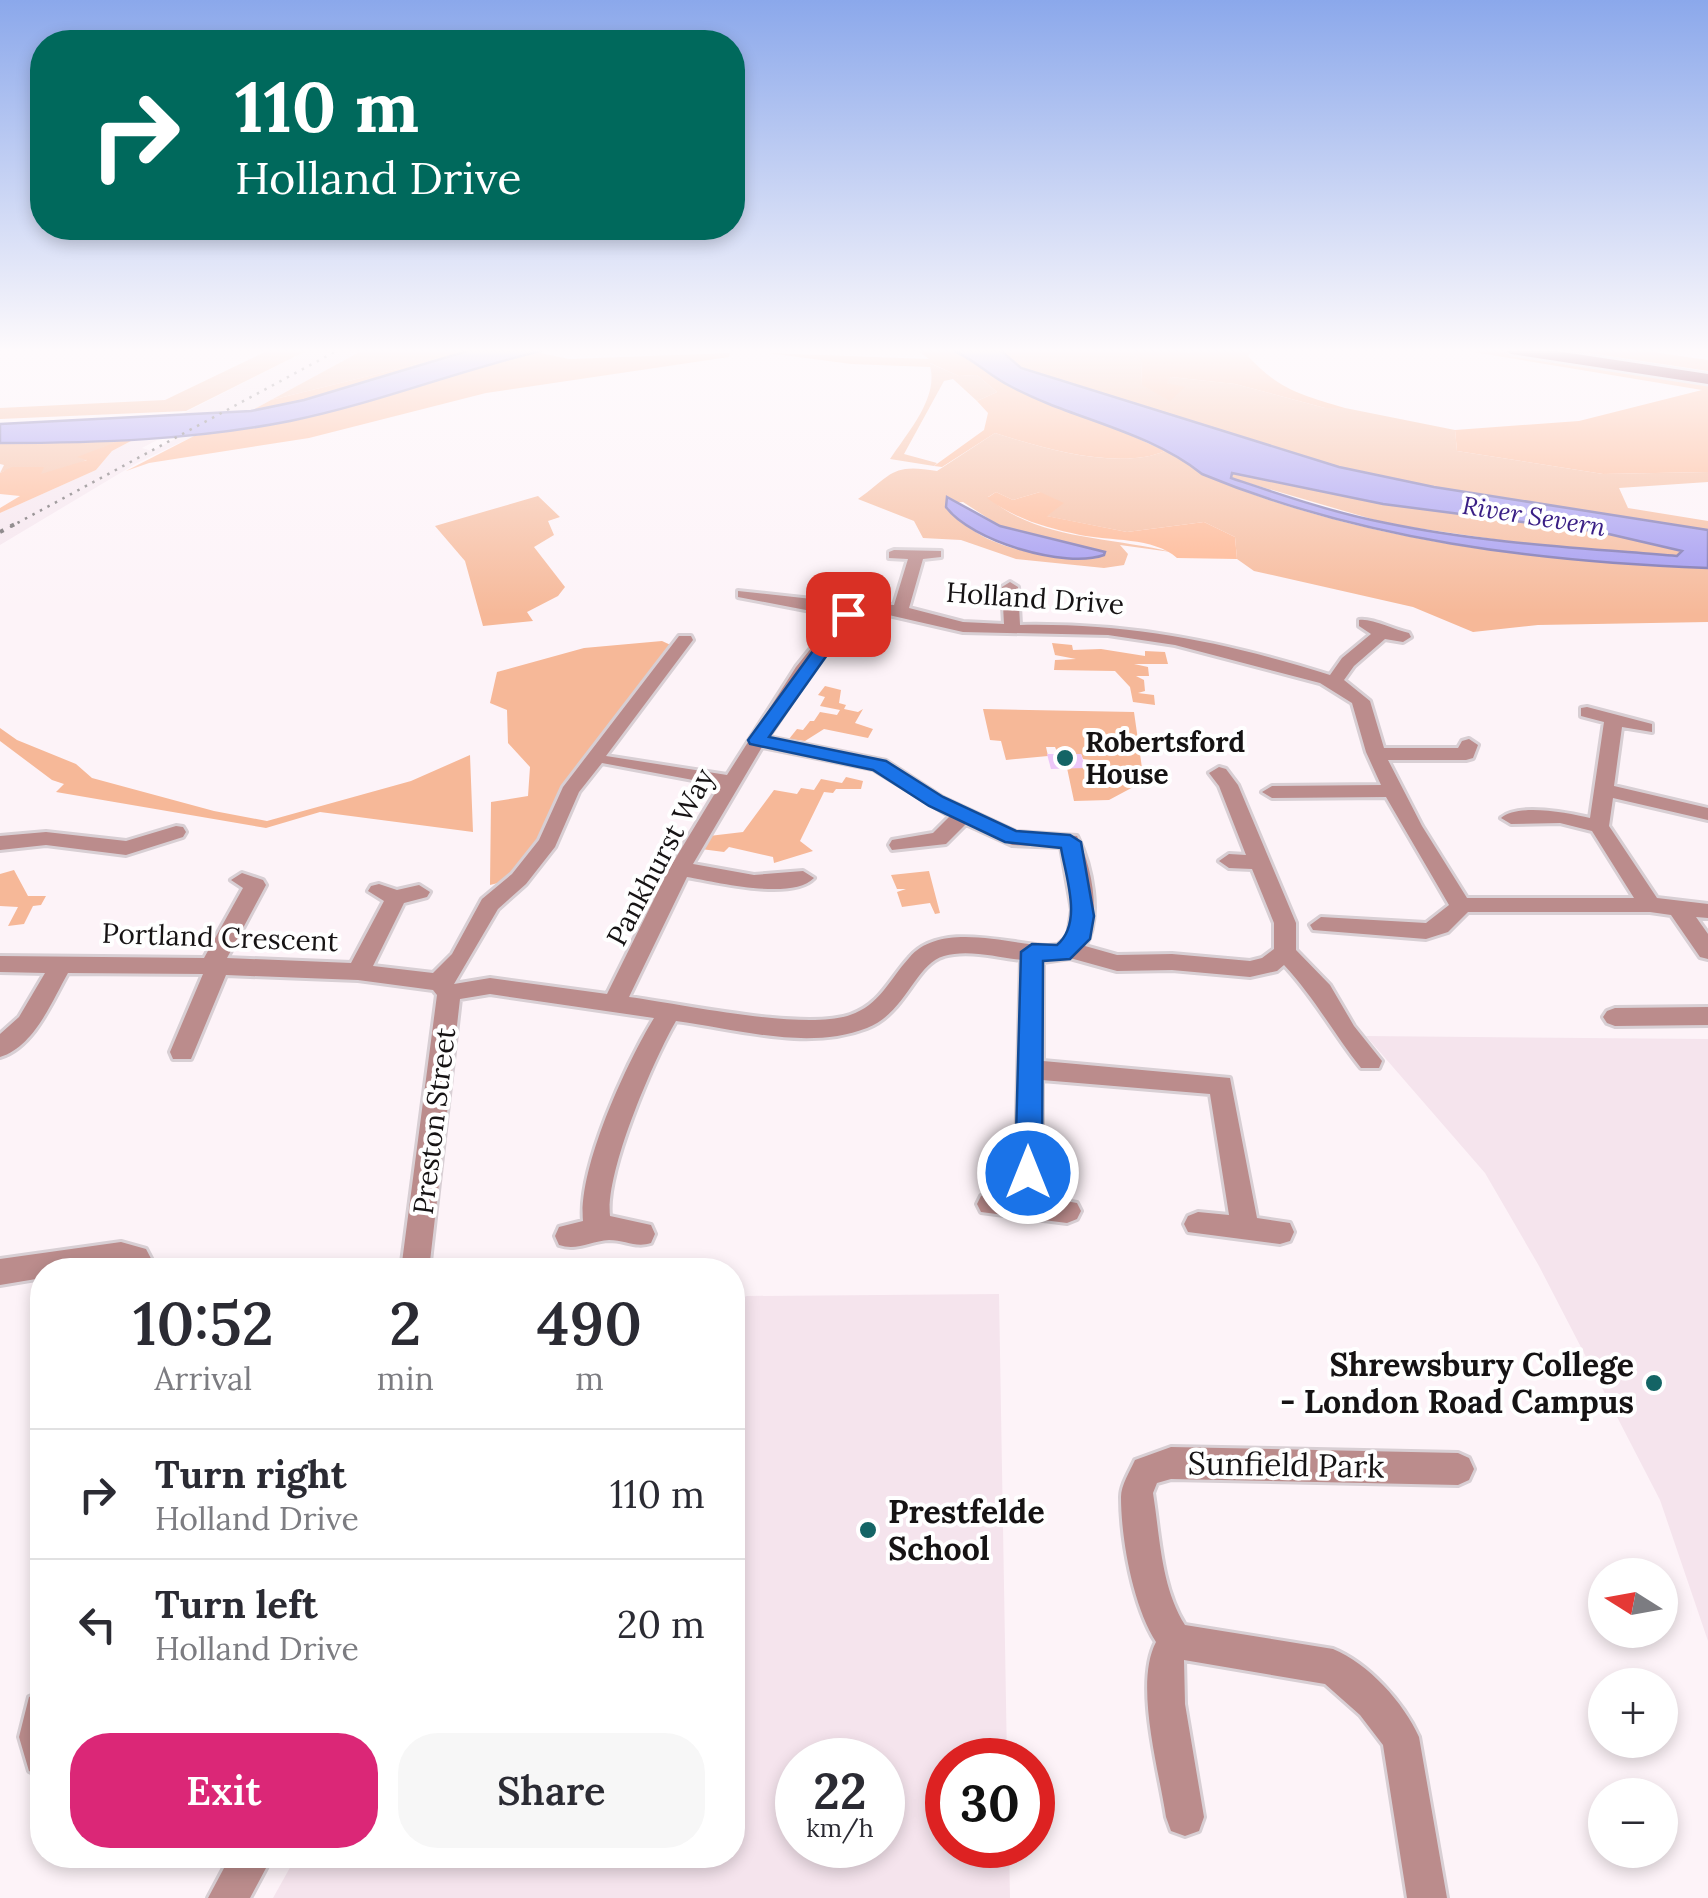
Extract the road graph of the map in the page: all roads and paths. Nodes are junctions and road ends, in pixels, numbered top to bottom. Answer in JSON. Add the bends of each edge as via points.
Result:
{"nodes":[{"id":1,"x":917,"y":554,"type":"junction"},
{"id":2,"x":936,"y":554,"type":"dead end"},
{"id":3,"x":894,"y":555,"type":"dead end"},
{"id":4,"x":1010,"y":588,"type":"dead end"},
{"id":5,"x":744,"y":593,"type":"dead end"},
{"id":6,"x":900,"y":610,"type":"junction"},
{"id":7,"x":848,"y":614,"type":"junction"},
{"id":8,"x":1365,"y":623,"type":"dead end"},
{"id":9,"x":1012,"y":628,"type":"junction"},
{"id":10,"x":1382,"y":633,"type":"junction"},
{"id":11,"x":1403,"y":637,"type":"dead end"},
{"id":12,"x":685,"y":640,"type":"dead end"},
{"id":13,"x":1334,"y":682,"type":"junction"},
{"id":14,"x":1587,"y":712,"type":"dead end"},
{"id":15,"x":1613,"y":722,"type":"junction"},
{"id":16,"x":1644,"y":728,"type":"dead end"},
{"id":17,"x":757,"y":740,"type":"junction"},
{"id":18,"x":1469,"y":745,"type":"dead end"},
{"id":19,"x":1378,"y":754,"type":"junction"},
{"id":20,"x":610,"y":760,"type":"dead end"},
{"id":21,"x":1219,"y":773,"type":"dead end"},
{"id":22,"x":730,"y":781,"type":"junction"},
{"id":23,"x":1605,"y":790,"type":"junction"},
{"id":24,"x":1272,"y":792,"type":"dead end"},
{"id":25,"x":1394,"y":792,"type":"junction"},
{"id":26,"x":964,"y":814,"type":"junction"},
{"id":27,"x":1708,"y":814,"type":"edge"},
{"id":28,"x":1511,"y":818,"type":"dead end"},
{"id":29,"x":1599,"y":826,"type":"junction"},
{"id":30,"x":0,"y":842,"type":"edge"},
{"id":31,"x":929,"y":842,"type":"junction"},
{"id":32,"x":166,"y":843,"type":"dead end"},
{"id":33,"x":899,"y":845,"type":"dead end"},
{"id":34,"x":1229,"y":860,"type":"dead end"},
{"id":35,"x":939,"y":862,"type":"dead end"},
{"id":36,"x":1259,"y":862,"type":"junction"},
{"id":37,"x":680,"y":868,"type":"junction"},
{"id":38,"x":803,"y":878,"type":"dead end"},
{"id":39,"x":256,"y":882,"type":"dead end"},
{"id":40,"x":398,"y":894,"type":"dead end"},
{"id":41,"x":1462,"y":904,"type":"junction"},
{"id":42,"x":1650,"y":905,"type":"junction"},
{"id":43,"x":1680,"y":911,"type":"junction"},
{"id":44,"x":1708,"y":911,"type":"edge"},
{"id":45,"x":1320,"y":922,"type":"dead end"},
{"id":46,"x":1070,"y":950,"type":"junction"},
{"id":47,"x":1708,"y":951,"type":"edge"},
{"id":48,"x":1032,"y":952,"type":"junction"},
{"id":49,"x":1284,"y":952,"type":"junction"},
{"id":50,"x":62,"y":962,"type":"junction"},
{"id":51,"x":0,"y":964,"type":"edge"},
{"id":52,"x":215,"y":966,"type":"junction"},
{"id":53,"x":358,"y":972,"type":"junction"},
{"id":54,"x":443,"y":988,"type":"junction"},
{"id":55,"x":616,"y":1002,"type":"junction"},
{"id":56,"x":670,"y":1010,"type":"junction"},
{"id":57,"x":1708,"y":1016,"type":"edge"},
{"id":58,"x":1614,"y":1017,"type":"dead end"},
{"id":59,"x":1346,"y":1032,"type":"junction"},
{"id":60,"x":1320,"y":1036,"type":"dead end"},
{"id":61,"x":194,"y":1040,"type":"dead end"},
{"id":62,"x":0,"y":1048,"type":"edge"},
{"id":63,"x":1370,"y":1061,"type":"dead end"},
{"id":64,"x":1029,"y":1069,"type":"junction"},
{"id":65,"x":991,"y":1204,"type":"dead end"},
{"id":66,"x":1028,"y":1207,"type":"junction"},
{"id":67,"x":1066,"y":1211,"type":"dead end"},
{"id":68,"x":1198,"y":1224,"type":"dead end"},
{"id":69,"x":1245,"y":1228,"type":"junction"},
{"id":70,"x":597,"y":1229,"type":"junction"},
{"id":71,"x":1280,"y":1232,"type":"dead end"},
{"id":72,"x":642,"y":1234,"type":"dead end"},
{"id":73,"x":568,"y":1236,"type":"dead end"},
{"id":74,"x":94,"y":1258,"type":"edge"},
{"id":75,"x":136,"y":1258,"type":"edge"},
{"id":76,"x":416,"y":1258,"type":"edge"},
{"id":77,"x":30,"y":1268,"type":"edge"},
{"id":78,"x":0,"y":1272,"type":"edge"},
{"id":79,"x":1458,"y":1469,"type":"dead end"},
{"id":80,"x":1176,"y":1640,"type":"junction"},
{"id":81,"x":1185,"y":1818,"type":"dead end"},
{"id":82,"x":244,"y":1868,"type":"edge"},
{"id":83,"x":228,"y":1898,"type":"edge"},
{"id":84,"x":1427,"y":1898,"type":"edge"}],
"edges":[{"from":1,"to":2,"type":"street"},
{"from":1,"to":3,"type":"street"},
{"from":1,"to":6,"type":"street"},
{"from":4,"to":9,"type":"street"},
{"from":5,"to":7,"type":"street","name":"Holland Drive"},
{"from":6,"to":7,"type":"street","name":"Holland Drive"},
{"from":6,"to":9,"type":"street","name":"Holland Drive","via":[[947,624]]},
{"from":7,"to":17,"type":"street"},
{"from":8,"to":10,"type":"street"},
{"from":9,"to":13,"type":"street","name":"Holland Drive","via":[[1142,634]]},
{"from":10,"to":11,"type":"street"},
{"from":10,"to":13,"type":"street"},
{"from":12,"to":54,"type":"street","via":[[570,791],[548,842],[490,904]]},
{"from":13,"to":19,"type":"street","via":[[1361,701]]},
{"from":14,"to":15,"type":"street"},
{"from":15,"to":16,"type":"street"},
{"from":15,"to":23,"type":"street"},
{"from":17,"to":22,"type":"street","name":"Pankhurst Way"},
{"from":17,"to":26,"type":"street","via":[[879,765]]},
{"from":18,"to":19,"type":"street","via":[[1466,754]]},
{"from":19,"to":25,"type":"street"},
{"from":20,"to":22,"type":"street"},
{"from":21,"to":36,"type":"street"},
{"from":22,"to":37,"type":"street","name":"Pankhurst Way"},
{"from":23,"to":27,"type":"street"},
{"from":23,"to":29,"type":"street"},
{"from":24,"to":25,"type":"street"},
{"from":25,"to":41,"type":"street"},
{"from":26,"to":31,"type":"street"},
{"from":26,"to":46,"type":"street","via":[[1012,838],[1070,842],[1083,916]]},
{"from":28,"to":29,"type":"street","via":[[1560,817]]},
{"from":29,"to":42,"type":"street"},
{"from":30,"to":32,"type":"street","via":[[46,838],[114,851]]},
{"from":31,"to":33,"type":"street"},
{"from":31,"to":35,"type":"street"},
{"from":34,"to":36,"type":"street"},
{"from":36,"to":49,"type":"street","via":[[1285,924]]},
{"from":37,"to":38,"type":"street","via":[[775,892]]},
{"from":37,"to":55,"type":"street","name":"Pankhurst Way"},
{"from":39,"to":52,"type":"street"},
{"from":40,"to":53,"type":"street"},
{"from":41,"to":42,"type":"street"},
{"from":41,"to":45,"type":"street","via":[[1440,927],[1426,930]]},
{"from":42,"to":43,"type":"street"},
{"from":43,"to":44,"type":"street"},
{"from":43,"to":47,"type":"street"},
{"from":46,"to":48,"type":"street"},
{"from":46,"to":49,"type":"street","via":[[1116,963],[1250,969]]},
{"from":48,"to":56,"type":"street","via":[[953,944],[932,951],[886,1005],[838,1028],[801,1030]]},
{"from":48,"to":64,"type":"street"},
{"from":49,"to":59,"type":"street","via":[[1322,991]]},
{"from":50,"to":51,"type":"street","name":"Portland Crescent"},
{"from":50,"to":52,"type":"street","name":"Portland Crescent"},
{"from":50,"to":62,"type":"street","via":[[27,1023]]},
{"from":52,"to":53,"type":"street","name":"Portland Crescent"},
{"from":52,"to":61,"type":"street"},
{"from":53,"to":54,"type":"street","name":"Portland Crescent"},
{"from":54,"to":55,"type":"street","via":[[490,986]]},
{"from":54,"to":76,"type":"street","name":"Preston Street"},
{"from":55,"to":56,"type":"street"},
{"from":56,"to":70,"type":"street","via":[[640,1062],[604,1168]]},
{"from":57,"to":58,"type":"street","via":[[1653,1028]]},
{"from":59,"to":60,"type":"street"},
{"from":59,"to":63,"type":"street"},
{"from":64,"to":66,"type":"street"},
{"from":64,"to":69,"type":"street","via":[[1221,1085]]},
{"from":65,"to":66,"type":"street"},
{"from":66,"to":67,"type":"street"},
{"from":68,"to":69,"type":"street"},
{"from":69,"to":71,"type":"street"},
{"from":70,"to":72,"type":"street"},
{"from":70,"to":73,"type":"street"},
{"from":74,"to":75,"type":"street"},
{"from":77,"to":78,"type":"street"},
{"from":79,"to":80,"type":"street","name":"Sunfield Park","via":[[1171,1463],[1146,1471],[1136,1494],[1148,1574],[1160,1617]]},
{"from":80,"to":81,"type":"street","via":[[1164,1663]]},
{"from":80,"to":84,"type":"street","via":[[1332,1667],[1373,1702],[1400,1737]]},
{"from":82,"to":83,"type":"street"}]}
